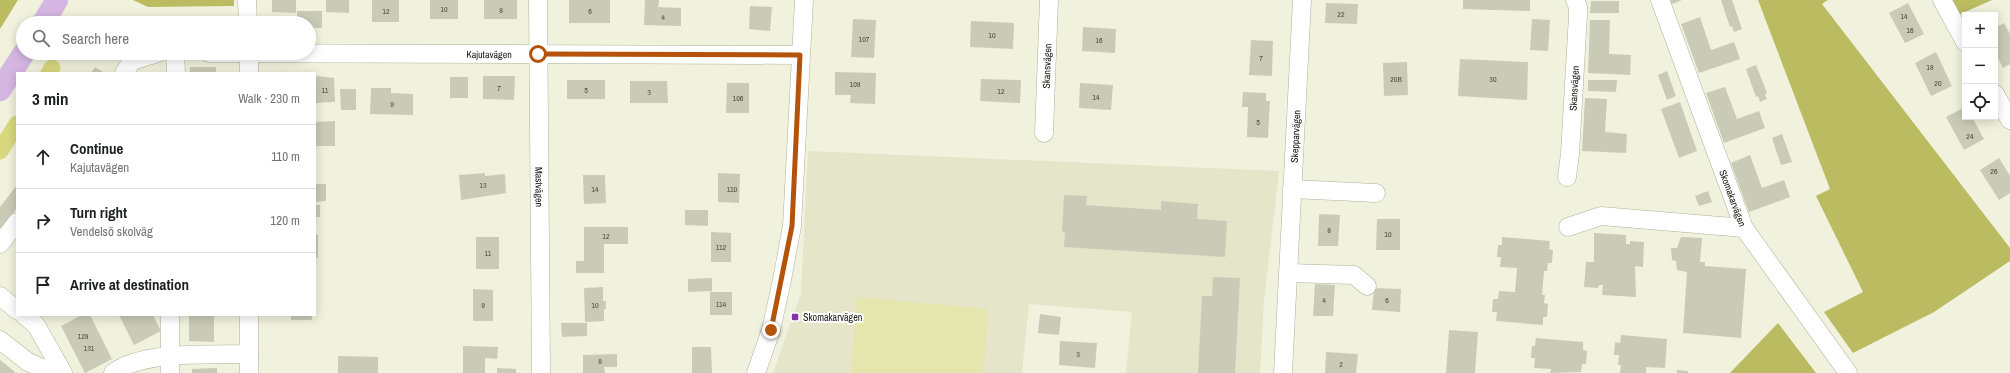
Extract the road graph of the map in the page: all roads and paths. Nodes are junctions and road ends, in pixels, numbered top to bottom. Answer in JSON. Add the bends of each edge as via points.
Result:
{"nodes":[{"id":1,"x":57,"y":0,"type":"edge"},
{"id":2,"x":247,"y":0,"type":"edge"},
{"id":3,"x":538,"y":0,"type":"edge"},
{"id":4,"x":804,"y":0,"type":"edge"},
{"id":5,"x":1049,"y":0,"type":"edge"},
{"id":6,"x":1302,"y":0,"type":"edge"},
{"id":7,"x":1576,"y":0,"type":"edge"},
{"id":8,"x":1660,"y":0,"type":"edge"},
{"id":9,"x":1942,"y":0,"type":"edge"},
{"id":10,"x":47,"y":16,"type":"edge"},
{"id":11,"x":248,"y":16,"type":"edge"},
{"id":12,"x":1962,"y":37,"type":"edge"},
{"id":13,"x":316,"y":53,"type":"edge"},
{"id":14,"x":538,"y":54,"type":"junction"},
{"id":15,"x":793,"y":54,"type":"junction"},
{"id":16,"x":19,"y":60,"type":"edge"},
{"id":17,"x":135,"y":60,"type":"edge"},
{"id":18,"x":175,"y":60,"type":"edge"},
{"id":19,"x":249,"y":60,"type":"edge"},
{"id":20,"x":125,"y":72,"type":"edge"},
{"id":21,"x":176,"y":72,"type":"edge"},
{"id":22,"x":249,"y":72,"type":"edge"},
{"id":23,"x":0,"y":90,"type":"edge"},
{"id":24,"x":1998,"y":99,"type":"edge"},
{"id":25,"x":2010,"y":120,"type":"edge"},
{"id":26,"x":1044,"y":133,"type":"dead end"},
{"id":27,"x":1567,"y":177,"type":"dead end"},
{"id":28,"x":1292,"y":189,"type":"junction"},
{"id":29,"x":1376,"y":193,"type":"dead end"},
{"id":30,"x":16,"y":223,"type":"edge"},
{"id":31,"x":1568,"y":227,"type":"dead end"},
{"id":32,"x":1744,"y":228,"type":"junction"},
{"id":33,"x":0,"y":244,"type":"edge"},
{"id":34,"x":1288,"y":273,"type":"junction"},
{"id":35,"x":1367,"y":286,"type":"dead end"},
{"id":36,"x":0,"y":296,"type":"edge"},
{"id":37,"x":16,"y":309,"type":"edge"},
{"id":38,"x":25,"y":316,"type":"edge"},
{"id":39,"x":170,"y":316,"type":"edge"},
{"id":40,"x":249,"y":316,"type":"edge"},
{"id":41,"x":0,"y":340,"type":"edge"},
{"id":42,"x":249,"y":354,"type":"junction"},
{"id":43,"x":170,"y":364,"type":"edge"},
{"id":44,"x":53,"y":373,"type":"edge"},
{"id":45,"x":63,"y":373,"type":"edge"},
{"id":46,"x":113,"y":373,"type":"edge"},
{"id":47,"x":249,"y":373,"type":"edge"},
{"id":48,"x":541,"y":373,"type":"edge"},
{"id":49,"x":756,"y":373,"type":"edge"},
{"id":50,"x":1283,"y":373,"type":"edge"},
{"id":51,"x":1848,"y":373,"type":"edge"}],
"edges":[{"from":1,"to":10,"type":"main road"},
{"from":2,"to":11,"type":"street"},
{"from":3,"to":14,"type":"street","name":"Mastvägen"},
{"from":4,"to":15,"type":"street"},
{"from":5,"to":26,"type":"street","name":"Skansvägen"},
{"from":6,"to":28,"type":"street","name":"Skepparvägen"},
{"from":7,"to":27,"type":"street","name":"Skansvägen","via":[[1578,15]]},
{"from":8,"to":32,"type":"street","name":"Skomakarvägen"},
{"from":9,"to":12,"type":"street"},
{"from":13,"to":14,"type":"street","name":"Kajutavägen"},
{"from":14,"to":15,"type":"street","name":"Kajutavägen"},
{"from":14,"to":48,"type":"street","name":"Mastvägen"},
{"from":15,"to":49,"type":"street","via":[[792,226],[771,330]]},
{"from":16,"to":23,"type":"main road"},
{"from":17,"to":20,"type":"street"},
{"from":18,"to":21,"type":"street"},
{"from":19,"to":22,"type":"street"},
{"from":24,"to":25,"type":"street"},
{"from":28,"to":29,"type":"street"},
{"from":28,"to":34,"type":"street","name":"Skepparvägen"},
{"from":30,"to":33,"type":"street"},
{"from":31,"to":32,"type":"street","via":[[1601,216]]},
{"from":32,"to":51,"type":"street","name":"Skomakarvägen"},
{"from":34,"to":35,"type":"street","via":[[1354,275]]},
{"from":34,"to":50,"type":"street","name":"Skepparvägen"},
{"from":36,"to":37,"type":"street"},
{"from":38,"to":45,"type":"street","via":[[36,325]]},
{"from":39,"to":43,"type":"street"},
{"from":40,"to":42,"type":"street"},
{"from":41,"to":44,"type":"street","via":[[28,362]]},
{"from":42,"to":43,"type":"street"},
{"from":42,"to":47,"type":"street"},
{"from":43,"to":46,"type":"street","via":[[123,366]]}]}
